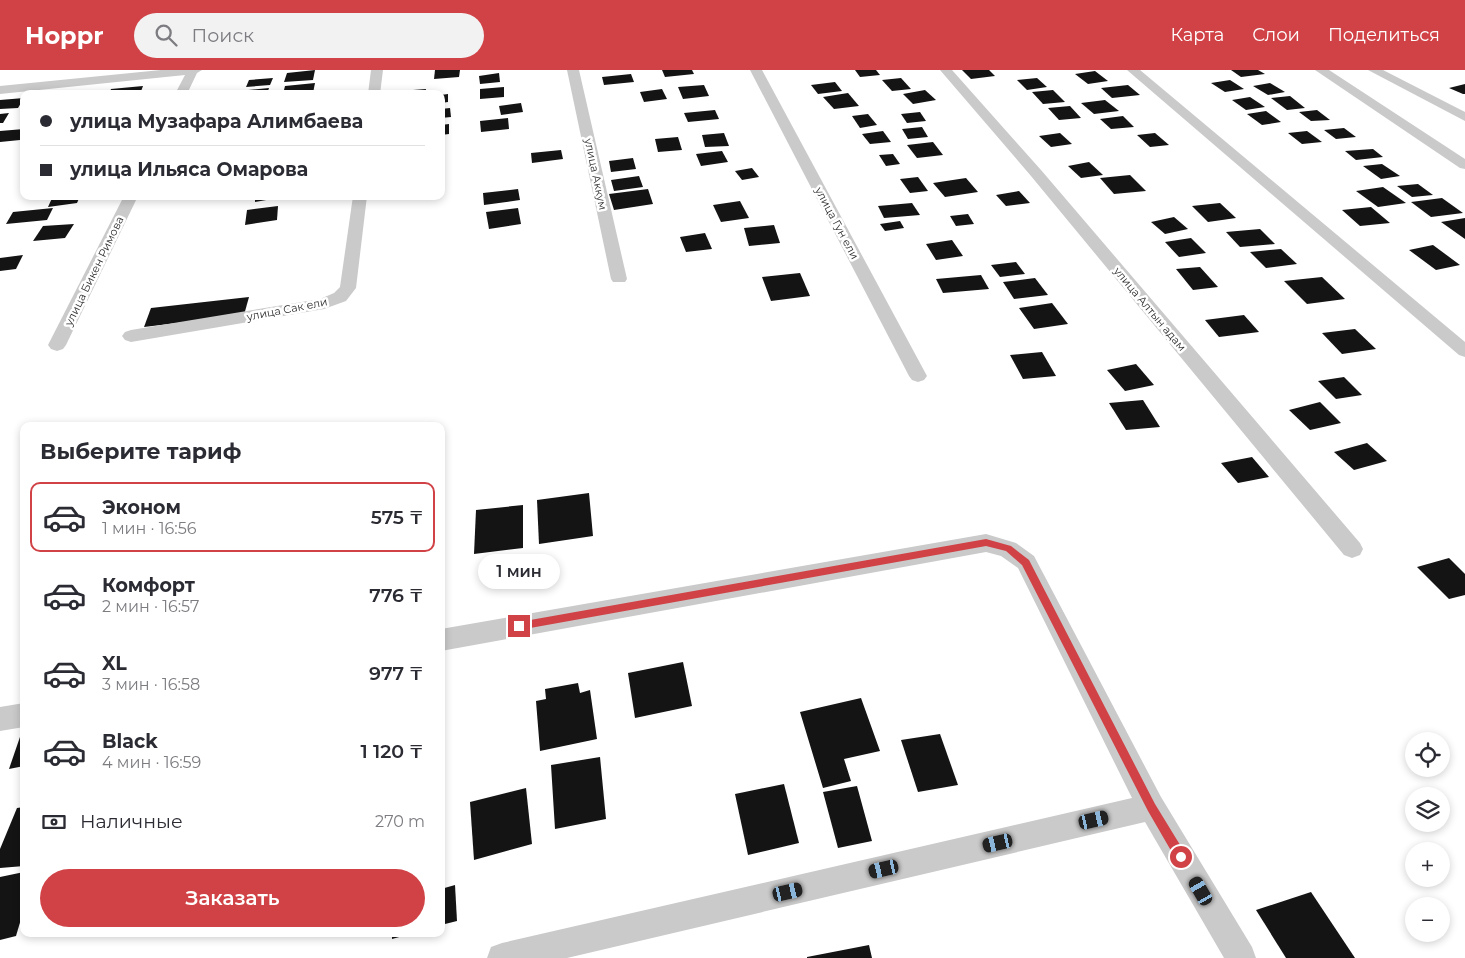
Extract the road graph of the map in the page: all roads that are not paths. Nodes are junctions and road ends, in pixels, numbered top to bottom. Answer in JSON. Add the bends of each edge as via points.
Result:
{"nodes":[{"id":1,"x":194,"y":70,"type":"edge"},
{"id":2,"x":377,"y":70,"type":"edge"},
{"id":3,"x":573,"y":70,"type":"edge"},
{"id":4,"x":756,"y":70,"type":"edge"},
{"id":5,"x":946,"y":70,"type":"edge"},
{"id":6,"x":1133,"y":70,"type":"edge"},
{"id":7,"x":1320,"y":70,"type":"edge"},
{"id":8,"x":1374,"y":70,"type":"edge"},
{"id":9,"x":0,"y":90,"type":"edge"},
{"id":10,"x":183,"y":90,"type":"edge"},
{"id":11,"x":374,"y":90,"type":"edge"},
{"id":12,"x":1465,"y":117,"type":"edge"},
{"id":13,"x":1465,"y":165,"type":"edge"},
{"id":14,"x":129,"y":200,"type":"edge"},
{"id":15,"x":359,"y":200,"type":"edge"},
{"id":16,"x":619,"y":279,"type":"dead end"},
{"id":17,"x":130,"y":336,"type":"dead end"},
{"id":18,"x":57,"y":345,"type":"dead end"},
{"id":19,"x":1465,"y":351,"type":"edge"},
{"id":20,"x":918,"y":376,"type":"dead end"},
{"id":21,"x":1352,"y":549,"type":"dead end"},
{"id":22,"x":445,"y":639,"type":"edge"},
{"id":23,"x":20,"y":716,"type":"edge"},
{"id":24,"x":0,"y":719,"type":"edge"},
{"id":25,"x":1151,"y":807,"type":"junction"},
{"id":26,"x":502,"y":958,"type":"edge"},
{"id":27,"x":1241,"y":958,"type":"edge"}],
"edges":[{"from":1,"to":9,"type":"street"},
{"from":1,"to":10,"type":"street"},
{"from":2,"to":11,"type":"street"},
{"from":3,"to":16,"type":"street","name":"улица Аккум"},
{"from":4,"to":20,"type":"street","name":"улица Гун ели"},
{"from":5,"to":21,"type":"street","name":"улица Алтын адам"},
{"from":6,"to":19,"type":"street"},
{"from":7,"to":13,"type":"street"},
{"from":8,"to":12,"type":"street"},
{"from":14,"to":18,"type":"street","name":"улица Бикен Римова"},
{"from":15,"to":17,"type":"street","name":"улица Сак ели","via":[[348,288],[340,298],[324,304]]},
{"from":22,"to":25,"type":"street","via":[[986,543],[1008,549],[1026,562]]},
{"from":23,"to":24,"type":"street"},
{"from":25,"to":26,"type":"street"},
{"from":25,"to":27,"type":"street"}]}
